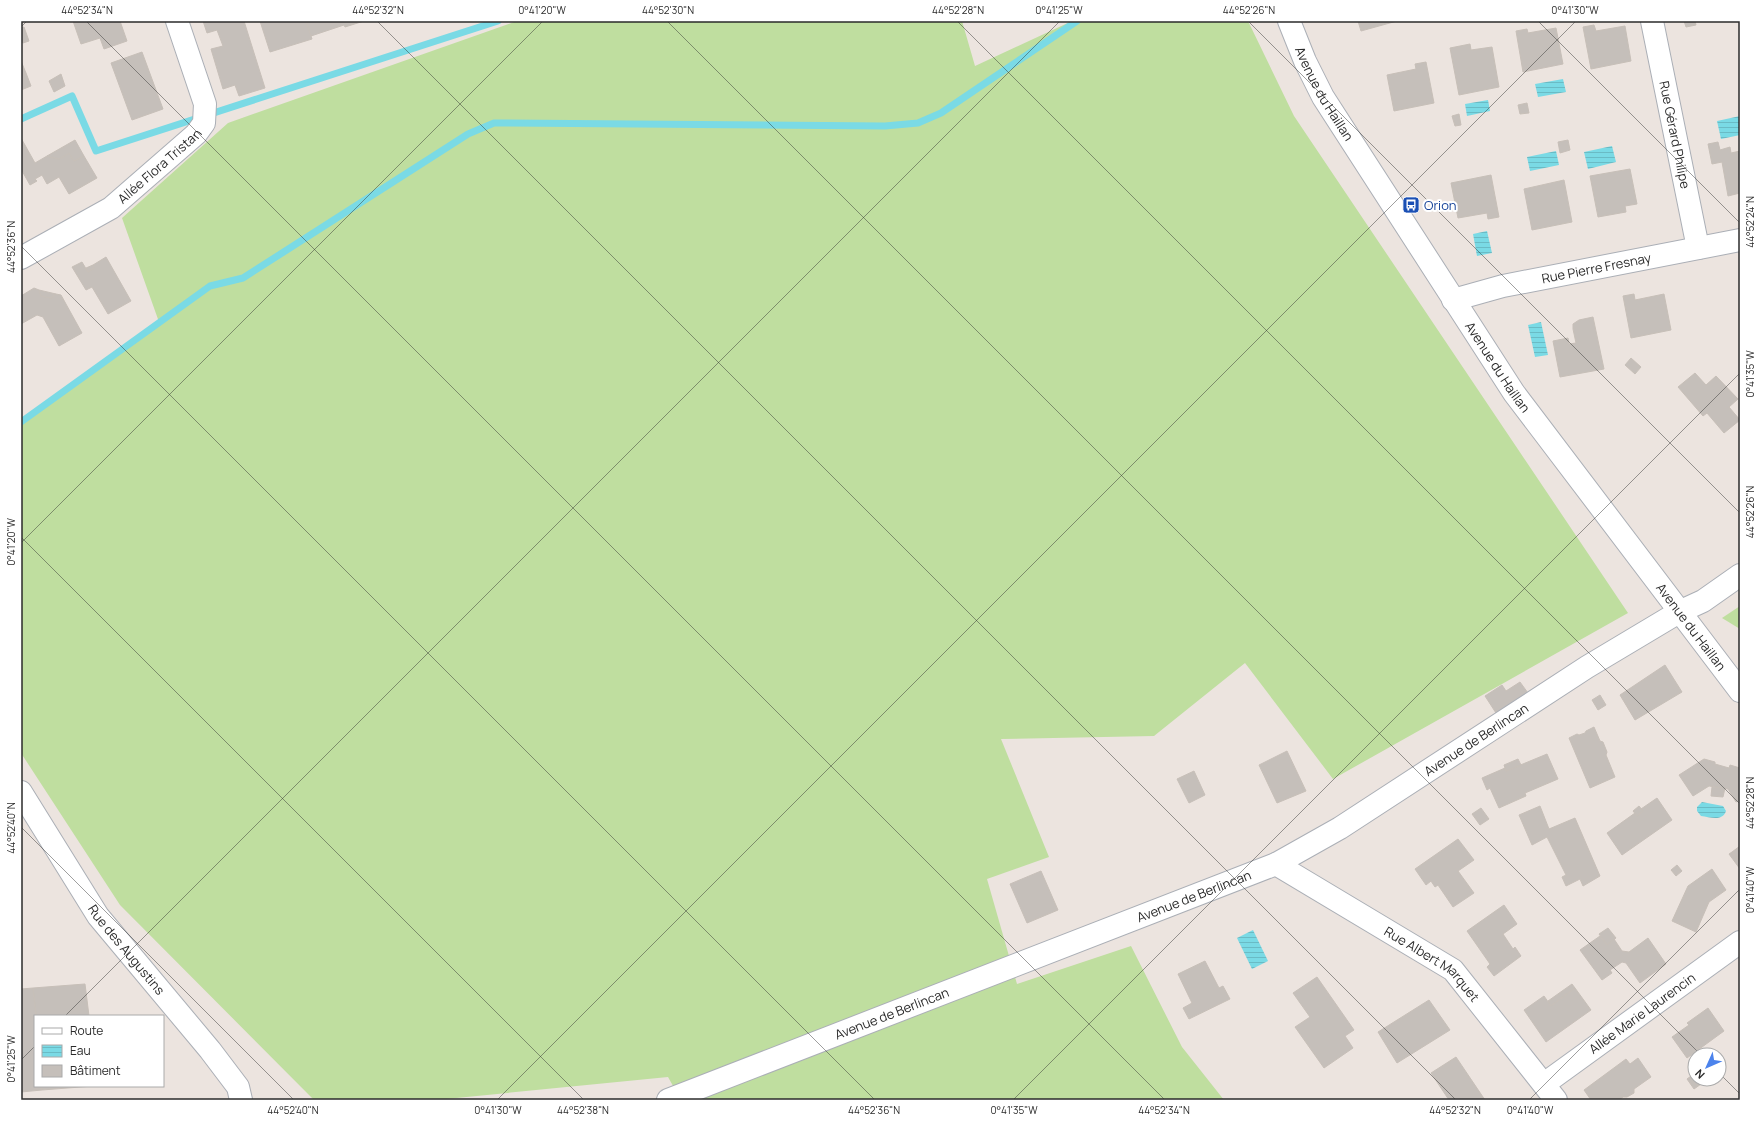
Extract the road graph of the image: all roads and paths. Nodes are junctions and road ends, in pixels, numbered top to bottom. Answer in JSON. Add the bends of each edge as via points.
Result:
{"nodes":[{"id":1,"x":177,"y":21,"type":"edge"},
{"id":2,"x":1289,"y":21,"type":"edge"},
{"id":3,"x":1652,"y":21,"type":"edge"},
{"id":4,"x":1740,"y":240,"type":"edge"},
{"id":5,"x":1698,"y":248,"type":"junction"},
{"id":6,"x":21,"y":258,"type":"edge"},
{"id":7,"x":1453,"y":300,"type":"junction"},
{"id":8,"x":1740,"y":575,"type":"edge"},
{"id":9,"x":1679,"y":612,"type":"junction"},
{"id":10,"x":1740,"y":691,"type":"edge"},
{"id":11,"x":21,"y":792,"type":"edge"},
{"id":12,"x":1276,"y":864,"type":"junction"},
{"id":13,"x":1740,"y":942,"type":"edge"},
{"id":14,"x":1550,"y":1092,"type":"edge"},
{"id":15,"x":241,"y":1100,"type":"edge"},
{"id":16,"x":668,"y":1100,"type":"edge"}],
"edges":[{"from":1,"to":6,"type":"street","name":"Allée Flora Tristan","via":[[205,104],[204,123],[196,134],[111,208]]},
{"from":2,"to":7,"type":"street","name":"Avenue du Haillan","via":[[1323,97]]},
{"from":3,"to":5,"type":"street","name":"Rue Gérard Philipe"},
{"from":4,"to":5,"type":"street","name":"Rue Pierre Fresnay"},
{"from":5,"to":7,"type":"street","name":"Rue Pierre Fresnay","via":[[1503,286]]},
{"from":7,"to":9,"type":"street","name":"Avenue du Haillan","via":[[1523,406]]},
{"from":8,"to":9,"type":"street","name":"Avenue de Berlincan","via":[[1702,601]]},
{"from":9,"to":10,"type":"street","name":"Avenue du Haillan"},
{"from":9,"to":12,"type":"street","name":"Avenue de Berlincan","via":[[1588,667],[1340,828]]},
{"from":11,"to":15,"type":"street","name":"Rue des Augustins","via":[[98,916],[210,1050],[238,1087]]},
{"from":12,"to":14,"type":"street","name":"Rue Albert Marquet","via":[[1453,970]]},
{"from":12,"to":16,"type":"street","name":"Avenue de Berlincan"},
{"from":13,"to":14,"type":"street","name":"Allée Marie Laurencin"}]}
